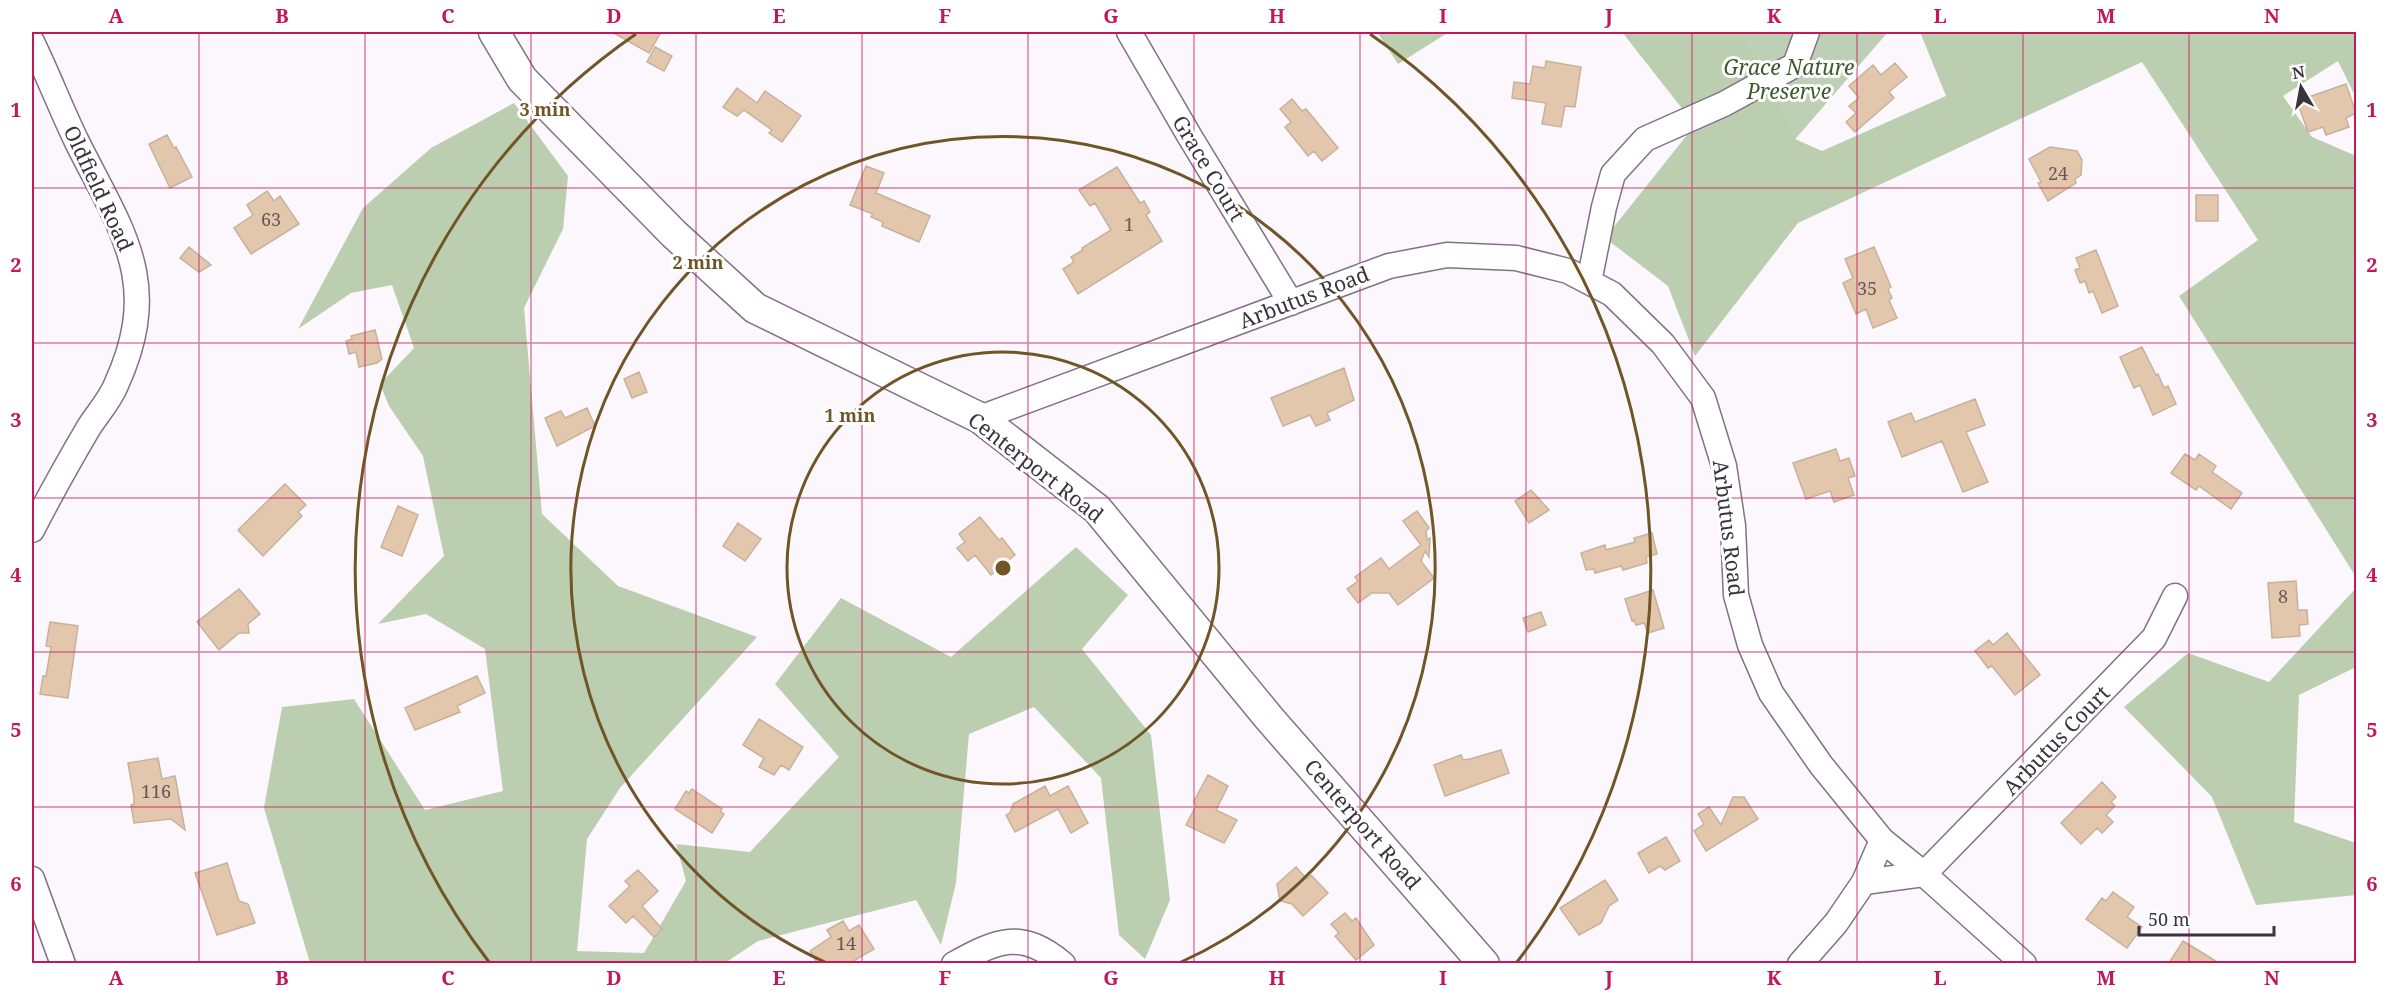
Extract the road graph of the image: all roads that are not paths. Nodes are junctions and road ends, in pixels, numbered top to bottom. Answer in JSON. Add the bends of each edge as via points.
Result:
{"nodes":[{"id":1,"x":494,"y":32,"type":"edge"},
{"id":2,"x":1129,"y":32,"type":"edge"},
{"id":3,"x":1807,"y":32,"type":"edge"},
{"id":4,"x":32,"y":42,"type":"edge"},
{"id":5,"x":1589,"y":282,"type":"junction"},
{"id":6,"x":1291,"y":303,"type":"junction"},
{"id":7,"x":980,"y":418,"type":"junction"},
{"id":8,"x":32,"y":530,"type":"edge"},
{"id":9,"x":2175,"y":596,"type":"dead end"},
{"id":10,"x":1882,"y":840,"type":"junction"},
{"id":11,"x":1924,"y":874,"type":"junction"},
{"id":12,"x":32,"y":879,"type":"edge"},
{"id":13,"x":1864,"y":882,"type":"junction"},
{"id":14,"x":63,"y":963,"type":"edge"},
{"id":15,"x":954,"y":963,"type":"edge"},
{"id":16,"x":1063,"y":963,"type":"edge"},
{"id":17,"x":1484,"y":963,"type":"edge"},
{"id":18,"x":1800,"y":963,"type":"edge"},
{"id":19,"x":2024,"y":963,"type":"edge"}],
"edges":[{"from":1,"to":7,"type":"main road","name":"Centerport Road","via":[[522,79],[674,234],[754,308]]},
{"from":2,"to":6,"type":"street","name":"Grace Court"},
{"from":3,"to":5,"type":"street","via":[[1795,65],[1724,104],[1645,139],[1613,174]]},
{"from":4,"to":8,"type":"street","name":"Oldfield Road","via":[[71,130],[125,234],[138,302],[132,337],[116,386]]},
{"from":5,"to":6,"type":"street","name":"Arbutus Road","via":[[1568,271],[1516,258],[1447,255],[1389,266]]},
{"from":5,"to":10,"type":"street","name":"Arbutus Road","via":[[1612,294],[1663,344],[1703,398],[1724,466],[1733,525],[1736,595],[1750,645],[1771,693],[1792,726]]},
{"from":6,"to":7,"type":"street","name":"Arbutus Road"},
{"from":7,"to":17,"type":"main road","name":"Centerport Road","via":[[1097,509],[1269,718]]},
{"from":9,"to":11,"type":"street","name":"Arbutus Court","via":[[2154,638]]},
{"from":10,"to":11,"type":"street","name":"Arbutus Road"},
{"from":10,"to":13,"type":"street"},
{"from":11,"to":13,"type":"street"},
{"from":11,"to":19,"type":"street","name":"Arbutus Road"},
{"from":12,"to":14,"type":"street"},
{"from":13,"to":18,"type":"street","via":[[1836,923]]},
{"from":15,"to":16,"type":"street","via":[[988,945],[1018,941],[1044,948]]}]}
